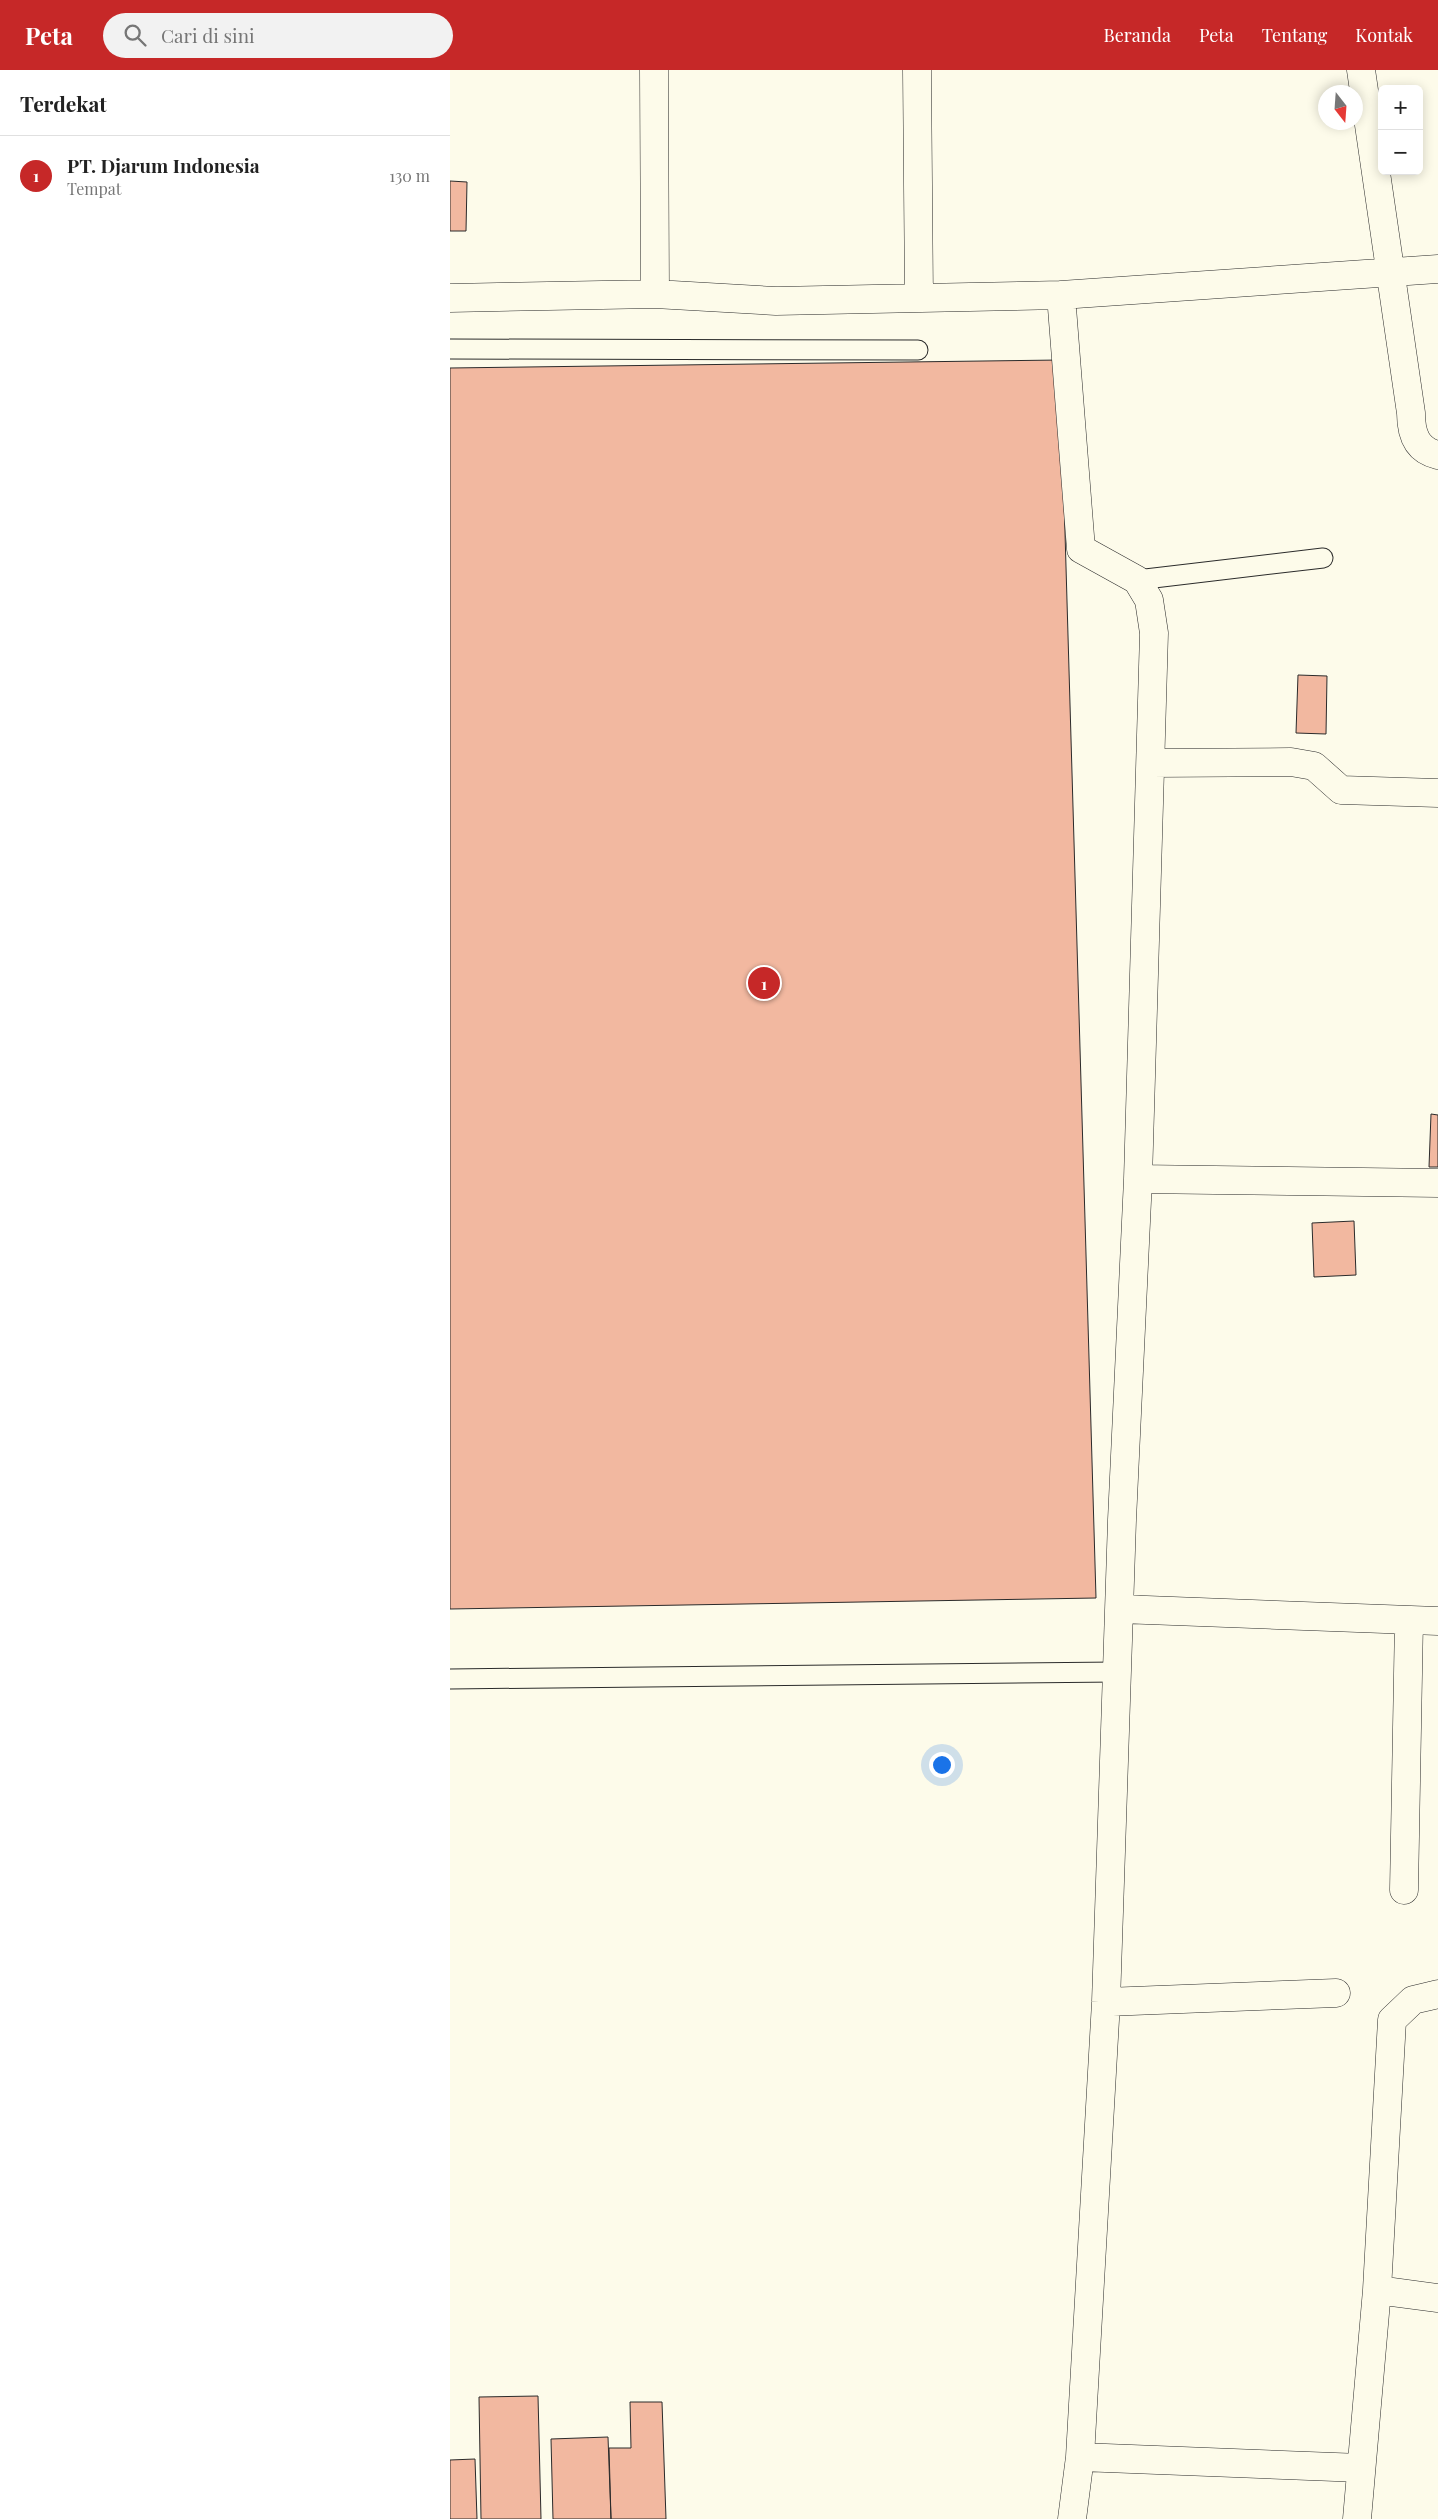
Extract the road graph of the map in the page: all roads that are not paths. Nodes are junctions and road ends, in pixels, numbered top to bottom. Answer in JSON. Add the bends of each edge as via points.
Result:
{"nodes":[{"id":1,"x":654,"y":70,"type":"edge"},
{"id":2,"x":917,"y":70,"type":"edge"},
{"id":3,"x":1361,"y":70,"type":"edge"},
{"id":4,"x":1438,"y":269,"type":"edge"},
{"id":5,"x":1390,"y":271,"type":"junction"},
{"id":6,"x":655,"y":294,"type":"junction"},
{"id":7,"x":1061,"y":295,"type":"junction"},
{"id":8,"x":450,"y":298,"type":"edge"},
{"id":9,"x":919,"y":298,"type":"junction"},
{"id":10,"x":450,"y":350,"type":"edge"},
{"id":11,"x":918,"y":350,"type":"dead end"},
{"id":12,"x":1438,"y":454,"type":"edge"},
{"id":13,"x":1323,"y":558,"type":"dead end"},
{"id":14,"x":1137,"y":580,"type":"junction"},
{"id":15,"x":1151,"y":762,"type":"junction"},
{"id":16,"x":1438,"y":794,"type":"edge"},
{"id":17,"x":1138,"y":1179,"type":"junction"},
{"id":18,"x":1438,"y":1183,"type":"edge"},
{"id":19,"x":1120,"y":1609,"type":"junction"},
{"id":20,"x":1409,"y":1620,"type":"junction"},
{"id":21,"x":1438,"y":1621,"type":"edge"},
{"id":22,"x":1117,"y":1672,"type":"junction"},
{"id":23,"x":450,"y":1679,"type":"edge"},
{"id":24,"x":1404,"y":1890,"type":"dead end"},
{"id":25,"x":1336,"y":1993,"type":"dead end"},
{"id":26,"x":1438,"y":1994,"type":"edge"},
{"id":27,"x":1106,"y":2002,"type":"junction"},
{"id":28,"x":1377,"y":2290,"type":"junction"},
{"id":29,"x":1438,"y":2298,"type":"edge"},
{"id":30,"x":1080,"y":2457,"type":"junction"},
{"id":31,"x":1361,"y":2468,"type":"junction"},
{"id":32,"x":1072,"y":2519,"type":"edge"},
{"id":33,"x":1357,"y":2519,"type":"edge"}],
"edges":[{"from":1,"to":6,"type":"street"},
{"from":2,"to":9,"type":"street"},
{"from":3,"to":5,"type":"street"},
{"from":4,"to":5,"type":"street"},
{"from":5,"to":7,"type":"street"},
{"from":5,"to":12,"type":"street","via":[[1412,431],[1420,446]]},
{"from":6,"to":8,"type":"street"},
{"from":6,"to":9,"type":"street","via":[[776,300]]},
{"from":7,"to":9,"type":"street"},
{"from":7,"to":14,"type":"street","via":[[1081,549]]},
{"from":10,"to":11,"type":"lane"},
{"from":13,"to":14,"type":"lane"},
{"from":14,"to":15,"type":"street","via":[[1148,600],[1154,633]]},
{"from":15,"to":16,"type":"street","via":[[1291,762],[1314,766],[1341,790]]},
{"from":15,"to":17,"type":"street"},
{"from":17,"to":18,"type":"street"},
{"from":17,"to":19,"type":"street"},
{"from":19,"to":20,"type":"street"},
{"from":19,"to":22,"type":"street"},
{"from":20,"to":21,"type":"street"},
{"from":20,"to":24,"type":"street"},
{"from":22,"to":23,"type":"lane"},
{"from":22,"to":27,"type":"street"},
{"from":25,"to":27,"type":"street"},
{"from":26,"to":28,"type":"street","via":[[1413,2000],[1392,2020]]},
{"from":27,"to":30,"type":"street"},
{"from":28,"to":29,"type":"street"},
{"from":28,"to":31,"type":"street"},
{"from":30,"to":31,"type":"street"},
{"from":30,"to":32,"type":"street"},
{"from":31,"to":33,"type":"street"}]}
